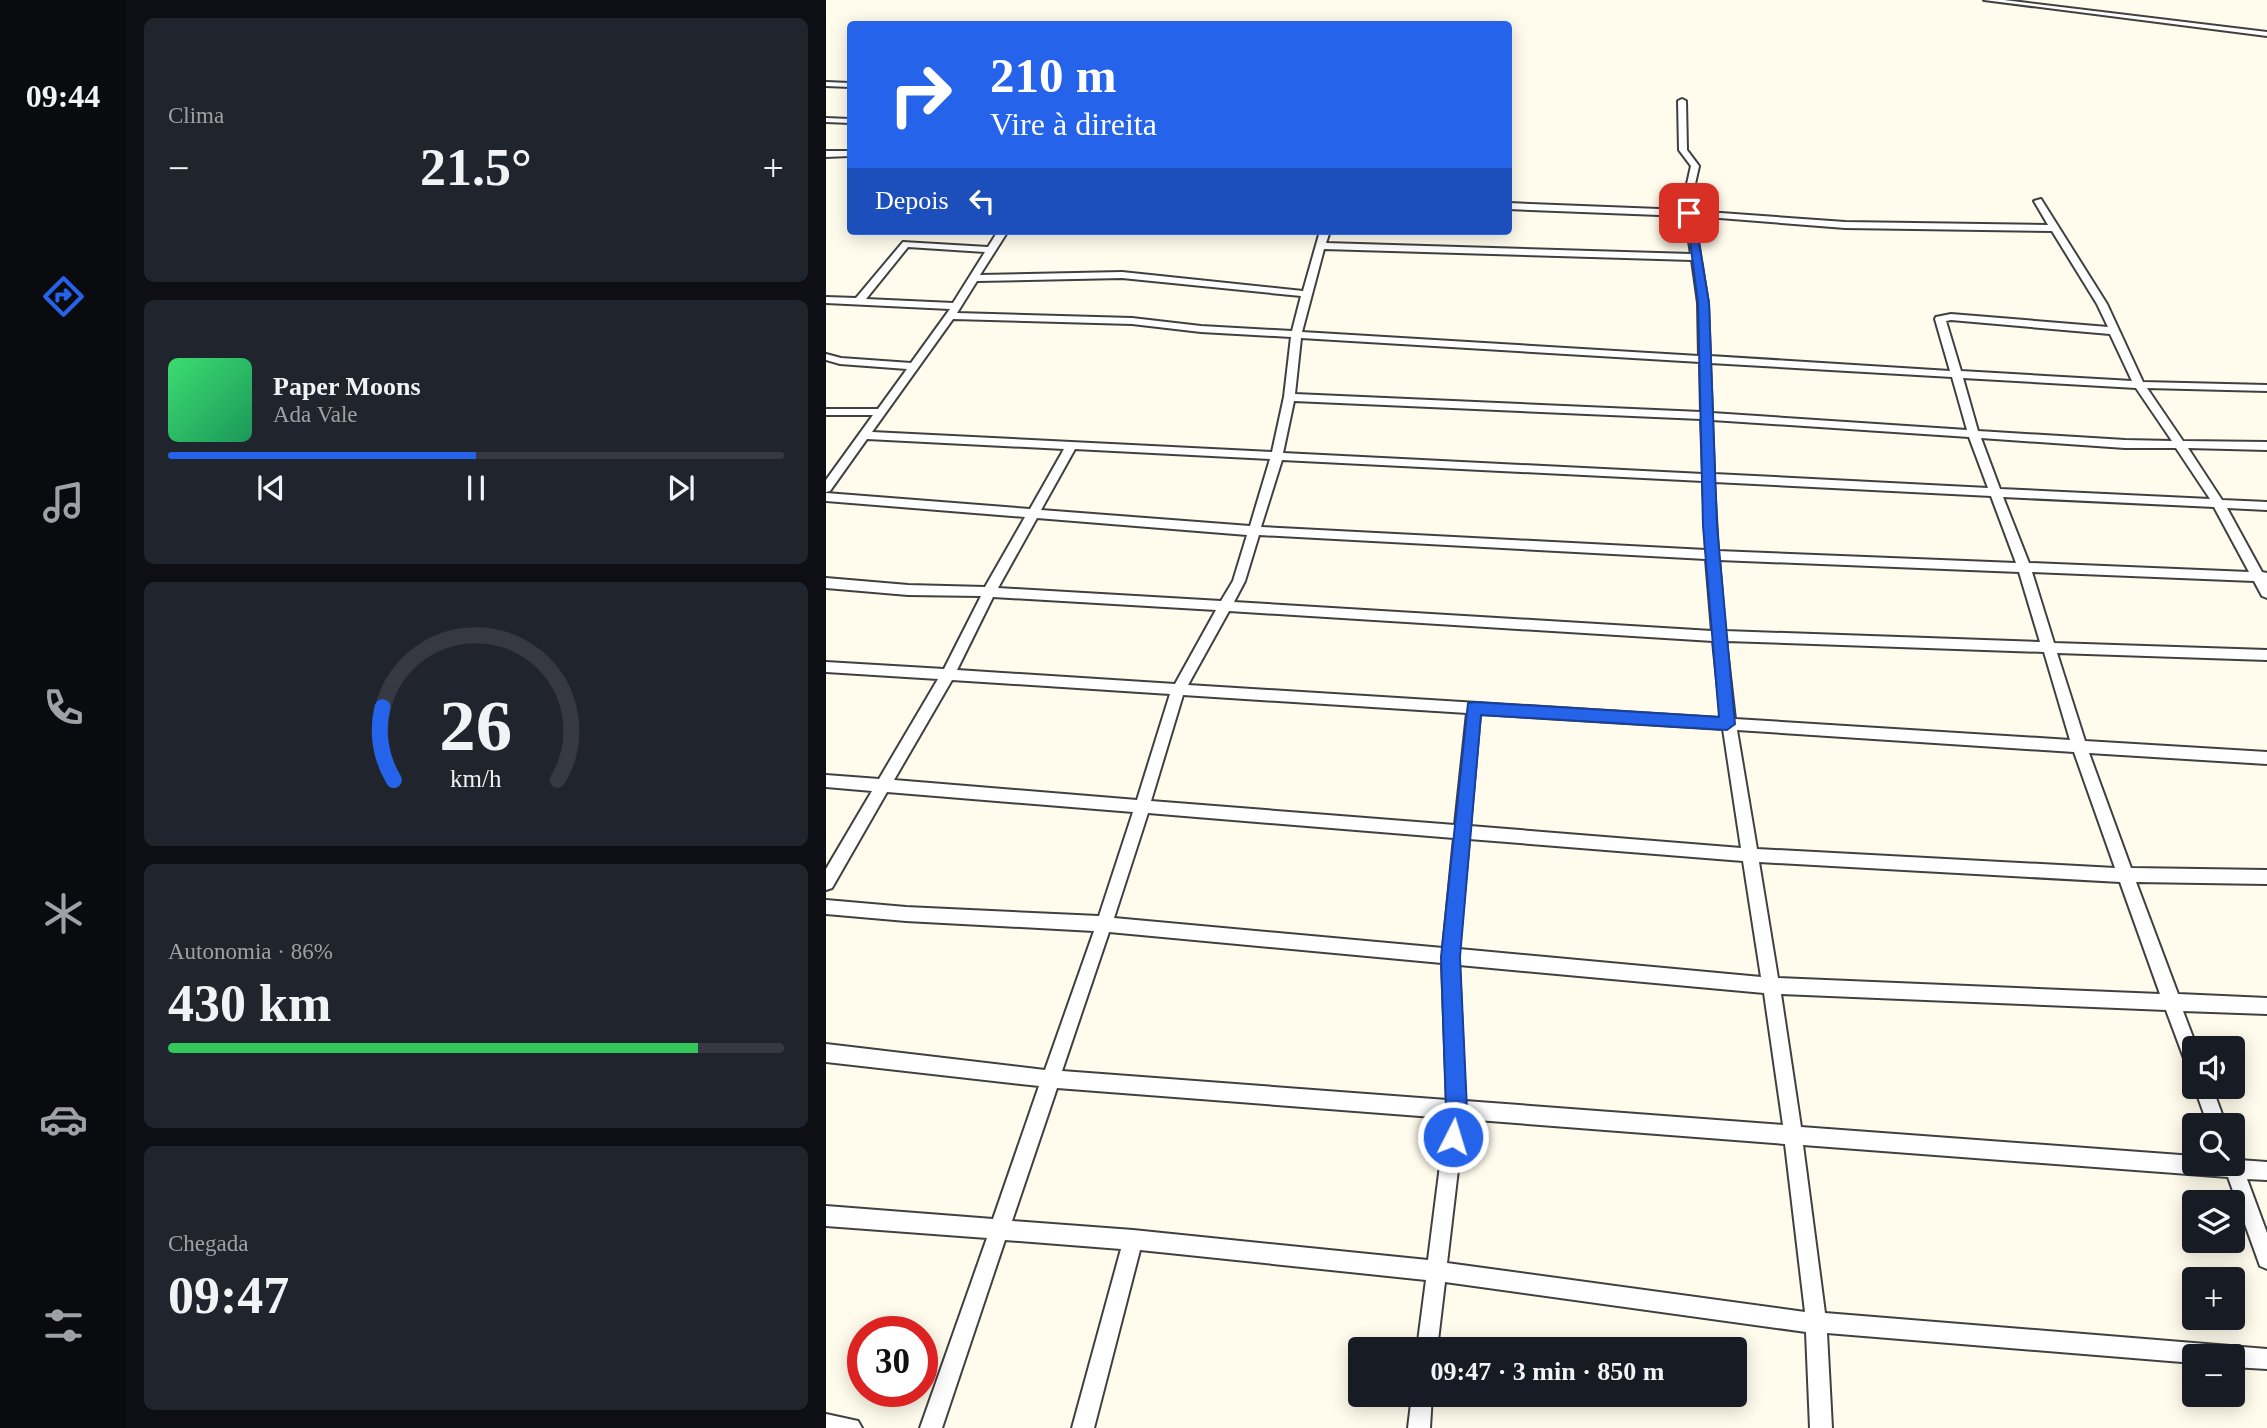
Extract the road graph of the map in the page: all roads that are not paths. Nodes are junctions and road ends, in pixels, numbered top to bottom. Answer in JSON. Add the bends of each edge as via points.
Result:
{"nodes":[{"id":1,"x":1987,"y":0,"type":"edge"},
{"id":2,"x":2015,"y":2,"type":"edge"},
{"id":3,"x":2267,"y":34,"type":"edge"},
{"id":4,"x":826,"y":84,"type":"edge"},
{"id":5,"x":847,"y":85,"type":"edge"},
{"id":6,"x":1682,"y":101,"type":"dead end"},
{"id":7,"x":826,"y":120,"type":"edge"},
{"id":8,"x":847,"y":121,"type":"edge"},
{"id":9,"x":826,"y":154,"type":"edge"},
{"id":10,"x":847,"y":154,"type":"edge"},
{"id":11,"x":2038,"y":201,"type":"dead end"},
{"id":12,"x":1512,"y":206,"type":"edge"},
{"id":13,"x":1689,"y":213,"type":"junction"},
{"id":14,"x":2054,"y":228,"type":"junction"},
{"id":15,"x":1000,"y":235,"type":"edge"},
{"id":16,"x":1323,"y":235,"type":"edge"},
{"id":17,"x":1319,"y":246,"type":"junction"},
{"id":18,"x":991,"y":250,"type":"junction"},
{"id":19,"x":1695,"y":257,"type":"junction"},
{"id":20,"x":975,"y":278,"type":"junction"},
{"id":21,"x":1307,"y":294,"type":"junction"},
{"id":22,"x":826,"y":300,"type":"edge"},
{"id":23,"x":858,"y":302,"type":"junction"},
{"id":24,"x":953,"y":311,"type":"junction"},
{"id":25,"x":2114,"y":331,"type":"junction"},
{"id":26,"x":1296,"y":333,"type":"junction"},
{"id":27,"x":826,"y":357,"type":"edge"},
{"id":28,"x":1706,"y":358,"type":"junction"},
{"id":29,"x":914,"y":366,"type":"junction"},
{"id":30,"x":1957,"y":373,"type":"junction"},
{"id":31,"x":2139,"y":384,"type":"junction"},
{"id":32,"x":2267,"y":388,"type":"edge"},
{"id":33,"x":1289,"y":397,"type":"junction"},
{"id":34,"x":826,"y":412,"type":"edge"},
{"id":35,"x":880,"y":412,"type":"junction"},
{"id":36,"x":1707,"y":416,"type":"junction"},
{"id":37,"x":864,"y":435,"type":"junction"},
{"id":38,"x":1974,"y":435,"type":"junction"},
{"id":39,"x":1072,"y":445,"type":"junction"},
{"id":40,"x":2181,"y":445,"type":"junction"},
{"id":41,"x":2267,"y":446,"type":"edge"},
{"id":42,"x":1277,"y":456,"type":"junction"},
{"id":43,"x":1709,"y":477,"type":"junction"},
{"id":44,"x":826,"y":488,"type":"edge"},
{"id":45,"x":1996,"y":491,"type":"junction"},
{"id":46,"x":826,"y":497,"type":"edge"},
{"id":47,"x":2218,"y":502,"type":"junction"},
{"id":48,"x":2267,"y":506,"type":"edge"},
{"id":49,"x":1034,"y":514,"type":"junction"},
{"id":50,"x":1254,"y":531,"type":"junction"},
{"id":51,"x":1712,"y":555,"type":"junction"},
{"id":52,"x":2024,"y":567,"type":"junction"},
{"id":53,"x":2262,"y":577,"type":"edge"},
{"id":54,"x":826,"y":583,"type":"edge"},
{"id":55,"x":989,"y":592,"type":"junction"},
{"id":56,"x":2267,"y":593,"type":"edge"},
{"id":57,"x":1226,"y":606,"type":"junction"},
{"id":58,"x":1719,"y":636,"type":"junction"},
{"id":59,"x":2050,"y":648,"type":"junction"},
{"id":60,"x":2267,"y":655,"type":"edge"},
{"id":61,"x":826,"y":667,"type":"edge"},
{"id":62,"x":948,"y":675,"type":"junction"},
{"id":63,"x":1178,"y":690,"type":"junction"},
{"id":64,"x":1474,"y":708,"type":"junction"},
{"id":65,"x":1727,"y":724,"type":"junction"},
{"id":66,"x":2078,"y":746,"type":"junction"},
{"id":67,"x":2267,"y":758,"type":"edge"},
{"id":68,"x":826,"y":781,"type":"edge"},
{"id":69,"x":881,"y":787,"type":"junction"},
{"id":70,"x":1142,"y":806,"type":"junction"},
{"id":71,"x":1461,"y":832,"type":"junction"},
{"id":72,"x":1750,"y":855,"type":"junction"},
{"id":73,"x":2125,"y":875,"type":"junction"},
{"id":74,"x":2267,"y":877,"type":"edge"},
{"id":75,"x":826,"y":883,"type":"edge"},
{"id":76,"x":826,"y":907,"type":"edge"},
{"id":77,"x":1104,"y":924,"type":"junction"},
{"id":78,"x":1450,"y":957,"type":"junction"},
{"id":79,"x":1771,"y":986,"type":"junction"},
{"id":80,"x":2172,"y":1001,"type":"junction"},
{"id":81,"x":2267,"y":1006,"type":"edge"},
{"id":82,"x":2184,"y":1036,"type":"edge"},
{"id":83,"x":826,"y":1053,"type":"edge"},
{"id":84,"x":1051,"y":1079,"type":"junction"},
{"id":85,"x":1456,"y":1110,"type":"junction"},
{"id":86,"x":1793,"y":1135,"type":"junction"},
{"id":87,"x":2182,"y":1163,"type":"edge"},
{"id":88,"x":2245,"y":1168,"type":"edge"},
{"id":89,"x":2267,"y":1171,"type":"edge"},
{"id":90,"x":2236,"y":1176,"type":"edge"},
{"id":91,"x":826,"y":1216,"type":"edge"},
{"id":92,"x":1000,"y":1230,"type":"junction"},
{"id":93,"x":1133,"y":1240,"type":"junction"},
{"id":94,"x":2267,"y":1259,"type":"edge"},
{"id":95,"x":1436,"y":1271,"type":"junction"},
{"id":96,"x":1816,"y":1322,"type":"junction"},
{"id":97,"x":1428,"y":1337,"type":"edge"},
{"id":98,"x":2182,"y":1352,"type":"edge"},
{"id":99,"x":2245,"y":1357,"type":"edge"},
{"id":100,"x":2267,"y":1359,"type":"edge"},
{"id":101,"x":1421,"y":1407,"type":"edge"},
{"id":102,"x":826,"y":1425,"type":"edge"},
{"id":103,"x":851,"y":1428,"type":"edge"},
{"id":104,"x":931,"y":1428,"type":"edge"},
{"id":105,"x":1083,"y":1428,"type":"edge"},
{"id":106,"x":1419,"y":1428,"type":"edge"},
{"id":107,"x":1821,"y":1428,"type":"edge"}],
"edges":[{"from":1,"to":2,"type":"street"},
{"from":2,"to":3,"type":"street"},
{"from":4,"to":5,"type":"street"},
{"from":6,"to":13,"type":"street","via":[[1683,150],[1695,166]]},
{"from":7,"to":8,"type":"street"},
{"from":9,"to":10,"type":"street"},
{"from":11,"to":14,"type":"street"},
{"from":12,"to":13,"type":"street"},
{"from":13,"to":14,"type":"street","via":[[1845,225]]},
{"from":13,"to":19,"type":"street"},
{"from":14,"to":25,"type":"street"},
{"from":15,"to":18,"type":"street"},
{"from":16,"to":17,"type":"street"},
{"from":17,"to":19,"type":"street"},
{"from":17,"to":21,"type":"street"},
{"from":18,"to":20,"type":"street"},
{"from":18,"to":23,"type":"street","via":[[906,244]]},
{"from":19,"to":28,"type":"street"},
{"from":20,"to":21,"type":"street","via":[[1122,275]]},
{"from":20,"to":24,"type":"street"},
{"from":21,"to":26,"type":"street"},
{"from":22,"to":23,"type":"street"},
{"from":23,"to":24,"type":"street"},
{"from":24,"to":26,"type":"street"},
{"from":24,"to":29,"type":"street"},
{"from":25,"to":30,"type":"street","via":[[1944,317],[1940,319]]},
{"from":25,"to":31,"type":"street"},
{"from":26,"to":28,"type":"street"},
{"from":26,"to":33,"type":"street"},
{"from":27,"to":29,"type":"street"},
{"from":28,"to":30,"type":"street"},
{"from":28,"to":36,"type":"street"},
{"from":29,"to":35,"type":"street"},
{"from":30,"to":31,"type":"street"},
{"from":30,"to":38,"type":"street"},
{"from":31,"to":32,"type":"street"},
{"from":31,"to":40,"type":"street"},
{"from":33,"to":36,"type":"street"},
{"from":33,"to":42,"type":"street"},
{"from":34,"to":35,"type":"street"},
{"from":35,"to":37,"type":"street"},
{"from":36,"to":38,"type":"street"},
{"from":36,"to":43,"type":"street"},
{"from":37,"to":39,"type":"street"},
{"from":37,"to":44,"type":"street"},
{"from":38,"to":40,"type":"street"},
{"from":38,"to":45,"type":"street"},
{"from":39,"to":42,"type":"street"},
{"from":39,"to":49,"type":"street"},
{"from":40,"to":41,"type":"street"},
{"from":40,"to":47,"type":"street"},
{"from":42,"to":43,"type":"street"},
{"from":42,"to":50,"type":"street"},
{"from":43,"to":45,"type":"street"},
{"from":43,"to":51,"type":"street"},
{"from":45,"to":47,"type":"street"},
{"from":45,"to":52,"type":"street"},
{"from":46,"to":49,"type":"street"},
{"from":47,"to":48,"type":"street"},
{"from":47,"to":53,"type":"street"},
{"from":49,"to":50,"type":"street"},
{"from":49,"to":55,"type":"street"},
{"from":50,"to":51,"type":"street"},
{"from":50,"to":57,"type":"street"},
{"from":51,"to":52,"type":"street"},
{"from":51,"to":58,"type":"street"},
{"from":52,"to":53,"type":"street"},
{"from":52,"to":59,"type":"street"},
{"from":53,"to":56,"type":"street"},
{"from":54,"to":55,"type":"street"},
{"from":55,"to":57,"type":"street"},
{"from":55,"to":62,"type":"street"},
{"from":57,"to":58,"type":"street"},
{"from":57,"to":63,"type":"street"},
{"from":58,"to":59,"type":"street"},
{"from":58,"to":65,"type":"street"},
{"from":59,"to":60,"type":"street"},
{"from":59,"to":66,"type":"street"},
{"from":61,"to":62,"type":"street"},
{"from":62,"to":63,"type":"street"},
{"from":62,"to":69,"type":"street"},
{"from":63,"to":64,"type":"street"},
{"from":63,"to":70,"type":"street"},
{"from":64,"to":65,"type":"street"},
{"from":64,"to":71,"type":"street"},
{"from":65,"to":66,"type":"street"},
{"from":65,"to":72,"type":"street"},
{"from":66,"to":67,"type":"street"},
{"from":66,"to":73,"type":"street"},
{"from":68,"to":69,"type":"street"},
{"from":69,"to":70,"type":"street"},
{"from":69,"to":75,"type":"street"},
{"from":70,"to":71,"type":"street"},
{"from":70,"to":77,"type":"street"},
{"from":71,"to":72,"type":"street"},
{"from":71,"to":78,"type":"street"},
{"from":72,"to":73,"type":"street"},
{"from":72,"to":79,"type":"street"},
{"from":73,"to":74,"type":"street"},
{"from":73,"to":80,"type":"street"},
{"from":76,"to":77,"type":"street"},
{"from":77,"to":78,"type":"street"},
{"from":77,"to":84,"type":"street"},
{"from":78,"to":79,"type":"street"},
{"from":78,"to":85,"type":"street"},
{"from":79,"to":80,"type":"street"},
{"from":79,"to":86,"type":"street"},
{"from":80,"to":81,"type":"street"},
{"from":80,"to":82,"type":"street"},
{"from":83,"to":84,"type":"street"},
{"from":84,"to":85,"type":"street"},
{"from":84,"to":92,"type":"street"},
{"from":85,"to":86,"type":"street"},
{"from":85,"to":95,"type":"street"},
{"from":86,"to":87,"type":"street"},
{"from":86,"to":96,"type":"street"},
{"from":88,"to":89,"type":"street"},
{"from":90,"to":94,"type":"street"},
{"from":91,"to":92,"type":"street"},
{"from":92,"to":93,"type":"street"},
{"from":92,"to":104,"type":"street"},
{"from":93,"to":95,"type":"street"},
{"from":93,"to":105,"type":"street"},
{"from":95,"to":96,"type":"street"},
{"from":95,"to":97,"type":"street"},
{"from":96,"to":98,"type":"street"},
{"from":96,"to":107,"type":"street"},
{"from":99,"to":100,"type":"street"},
{"from":101,"to":106,"type":"street"},
{"from":102,"to":103,"type":"street"}]}
